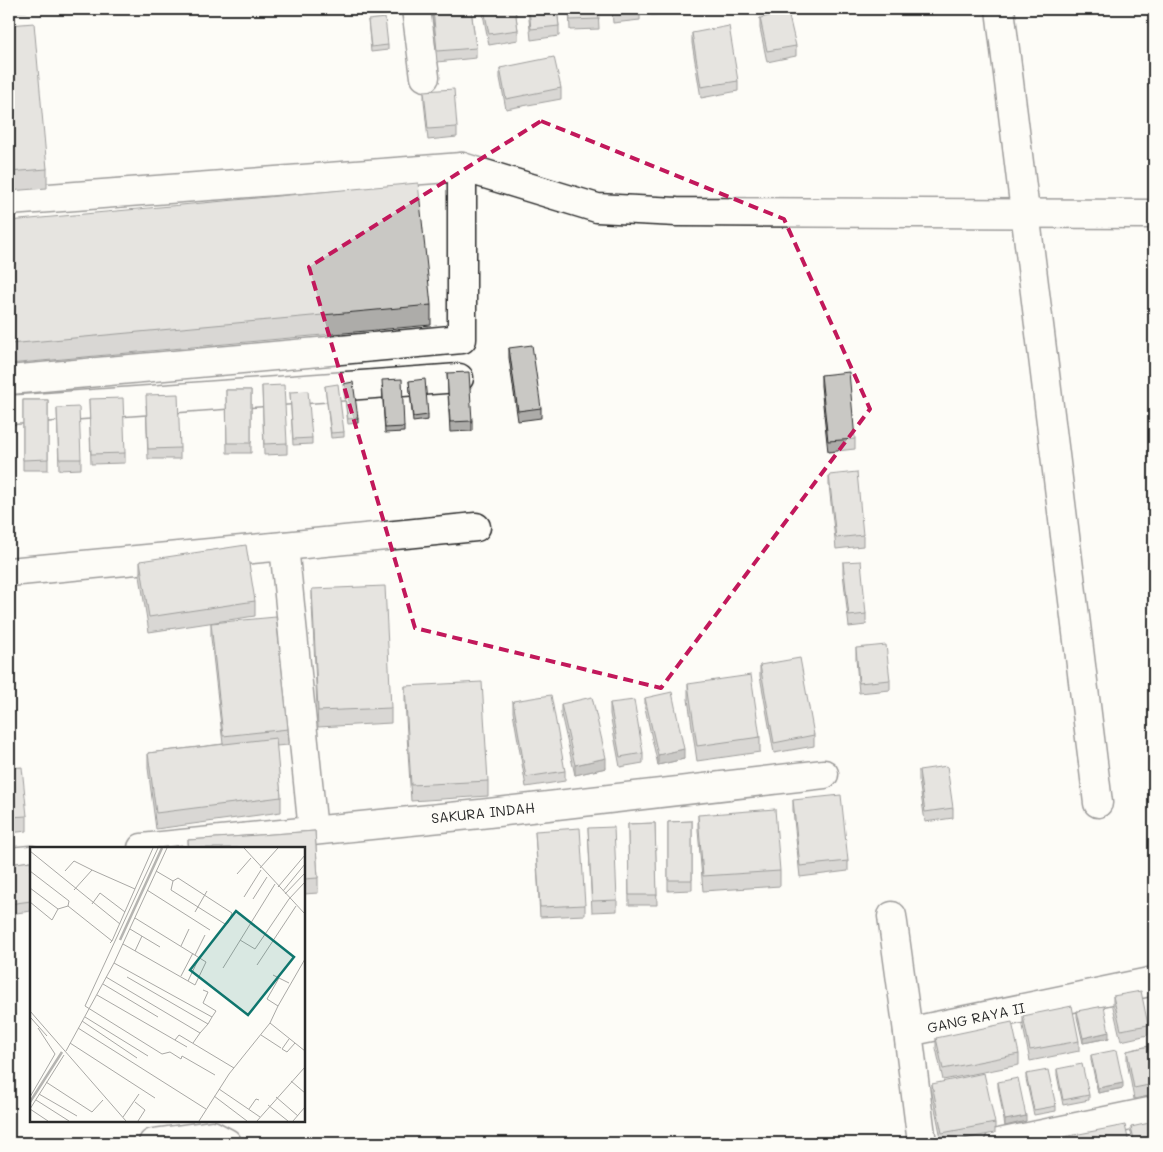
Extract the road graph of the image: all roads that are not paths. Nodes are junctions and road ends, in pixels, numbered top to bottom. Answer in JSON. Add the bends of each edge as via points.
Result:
{"nodes":[{"id":1,"x":416,"y":9,"type":"edge"},
{"id":2,"x":1000,"y":9,"type":"edge"},
{"id":3,"x":425,"y":77,"type":"dead end"},
{"id":4,"x":462,"y":167,"type":"junction"},
{"id":5,"x":9,"y":201,"type":"edge"},
{"id":6,"x":1025,"y":213,"type":"junction"},
{"id":7,"x":1154,"y":214,"type":"edge"},
{"id":8,"x":459,"y":378,"type":"edge"},
{"id":9,"x":9,"y":380,"type":"edge"},
{"id":10,"x":9,"y":410,"type":"edge"},
{"id":11,"x":476,"y":527,"type":"dead end"},
{"id":12,"x":284,"y":546,"type":"junction"},
{"id":13,"x":9,"y":572,"type":"edge"},
{"id":14,"x":824,"y":774,"type":"dead end"},
{"id":15,"x":1098,"y":803,"type":"dead end"},
{"id":16,"x":313,"y":831,"type":"junction"},
{"id":17,"x":152,"y":847,"type":"edge"},
{"id":18,"x":30,"y":860,"type":"edge"},
{"id":19,"x":9,"y":862,"type":"edge"},
{"id":20,"x":892,"y":916,"type":"dead end"},
{"id":21,"x":1154,"y":981,"type":"edge"},
{"id":22,"x":908,"y":1032,"type":"junction"},
{"id":23,"x":1154,"y":1111,"type":"edge"},
{"id":24,"x":153,"y":1143,"type":"edge"},
{"id":25,"x":228,"y":1143,"type":"edge"},
{"id":26,"x":922,"y":1143,"type":"edge"},
{"id":27,"x":1000,"y":1143,"type":"edge"}],
"edges":[{"from":1,"to":3,"type":"street"},
{"from":2,"to":6,"type":"street"},
{"from":4,"to":5,"type":"street"},
{"from":4,"to":6,"type":"street","via":[[597,208],[687,212]]},
{"from":4,"to":9,"type":"street","via":[[462,339]]},
{"from":6,"to":7,"type":"street"},
{"from":6,"to":15,"type":"street"},
{"from":8,"to":10,"type":"street"},
{"from":11,"to":12,"type":"street"},
{"from":12,"to":13,"type":"street"},
{"from":12,"to":16,"type":"street"},
{"from":14,"to":16,"type":"street","name":"SAKURA INDAH"},
{"from":16,"to":17,"type":"street","name":"SAKURA INDAH"},
{"from":18,"to":19,"type":"street"},
{"from":20,"to":22,"type":"street"},
{"from":21,"to":22,"type":"street","name":"GANG RAYA II"},
{"from":22,"to":26,"type":"street","name":"GANG RAYA II"},
{"from":23,"to":27,"type":"street"},
{"from":24,"to":25,"type":"street","via":[[212,1135]]}]}
